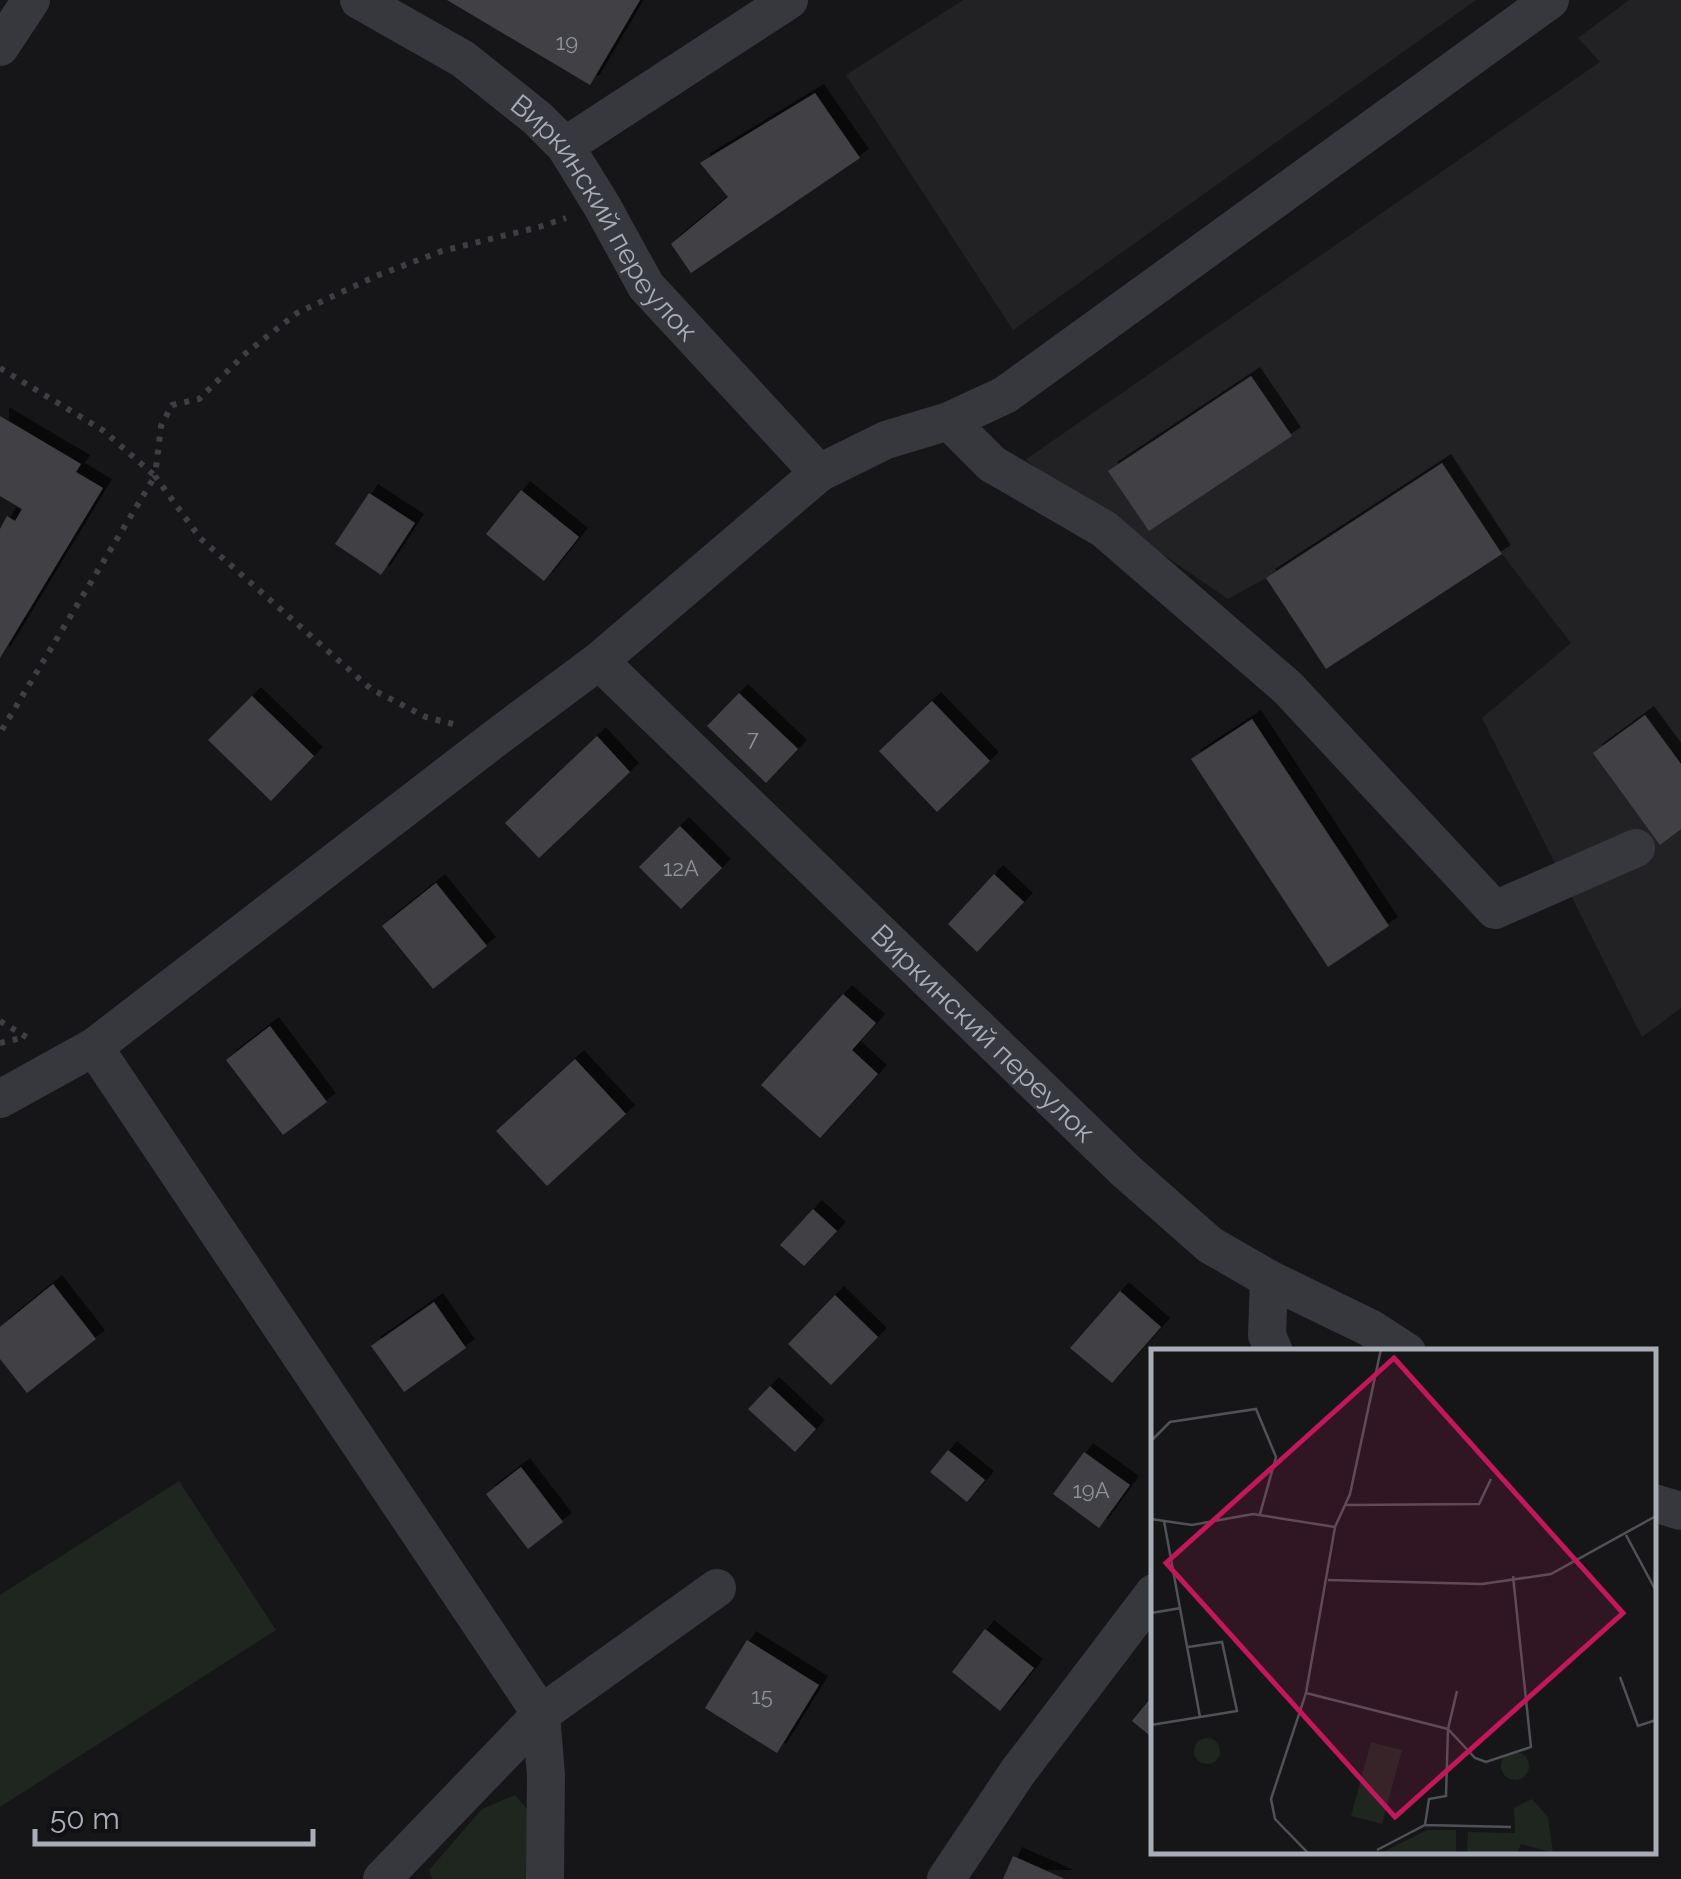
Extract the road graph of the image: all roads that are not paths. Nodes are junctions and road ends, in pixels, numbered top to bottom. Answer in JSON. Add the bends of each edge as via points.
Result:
{"nodes":[{"id":1,"x":31,"y":0,"type":"edge"},
{"id":2,"x":359,"y":0,"type":"edge"},
{"id":3,"x":789,"y":0,"type":"edge"},
{"id":4,"x":1550,"y":0,"type":"edge"},
{"id":5,"x":0,"y":47,"type":"edge"},
{"id":6,"x":565,"y":146,"type":"junction"},
{"id":7,"x":949,"y":421,"type":"junction"},
{"id":8,"x":819,"y":473,"type":"junction"},
{"id":9,"x":599,"y":662,"type":"junction"},
{"id":10,"x":1636,"y":848,"type":"dead end"},
{"id":11,"x":94,"y":1047,"type":"junction"},
{"id":12,"x":0,"y":1099,"type":"edge"},
{"id":13,"x":1269,"y":1279,"type":"junction"},
{"id":14,"x":1359,"y":1340,"type":"edge"},
{"id":15,"x":1273,"y":1349,"type":"edge"},
{"id":16,"x":1396,"y":1349,"type":"edge"},
{"id":17,"x":1656,"y":1503,"type":"edge"},
{"id":18,"x":1681,"y":1511,"type":"edge"},
{"id":19,"x":717,"y":1588,"type":"dead end"},
{"id":20,"x":1151,"y":1597,"type":"edge"},
{"id":21,"x":541,"y":1714,"type":"junction"},
{"id":22,"x":382,"y":1879,"type":"edge"},
{"id":23,"x":544,"y":1879,"type":"edge"},
{"id":24,"x":946,"y":1879,"type":"edge"}],
"edges":[{"from":1,"to":5,"type":"street"},
{"from":2,"to":6,"type":"street","name":"Виркинский переулок","via":[[463,58]]},
{"from":3,"to":6,"type":"street"},
{"from":4,"to":7,"type":"street","via":[[1005,395]]},
{"from":6,"to":8,"type":"street","name":"Виркинский переулок","via":[[646,286]]},
{"from":7,"to":8,"type":"street","via":[[886,440]]},
{"from":7,"to":10,"type":"street","via":[[992,464],[1104,529],[1288,688],[1495,910]]},
{"from":8,"to":9,"type":"street"},
{"from":9,"to":11,"type":"street"},
{"from":9,"to":13,"type":"street","name":"Виркинский переулок","via":[[1126,1171],[1210,1245]]},
{"from":11,"to":12,"type":"street"},
{"from":11,"to":21,"type":"street"},
{"from":13,"to":14,"type":"street","name":"Виркинский переулок"},
{"from":13,"to":15,"type":"street","via":[[1266,1335]]},
{"from":14,"to":16,"type":"street","name":"Виркинский переулок"},
{"from":17,"to":18,"type":"street"},
{"from":19,"to":21,"type":"street"},
{"from":20,"to":24,"type":"street","via":[[1016,1773]]},
{"from":21,"to":22,"type":"street"},
{"from":21,"to":23,"type":"street"}]}
